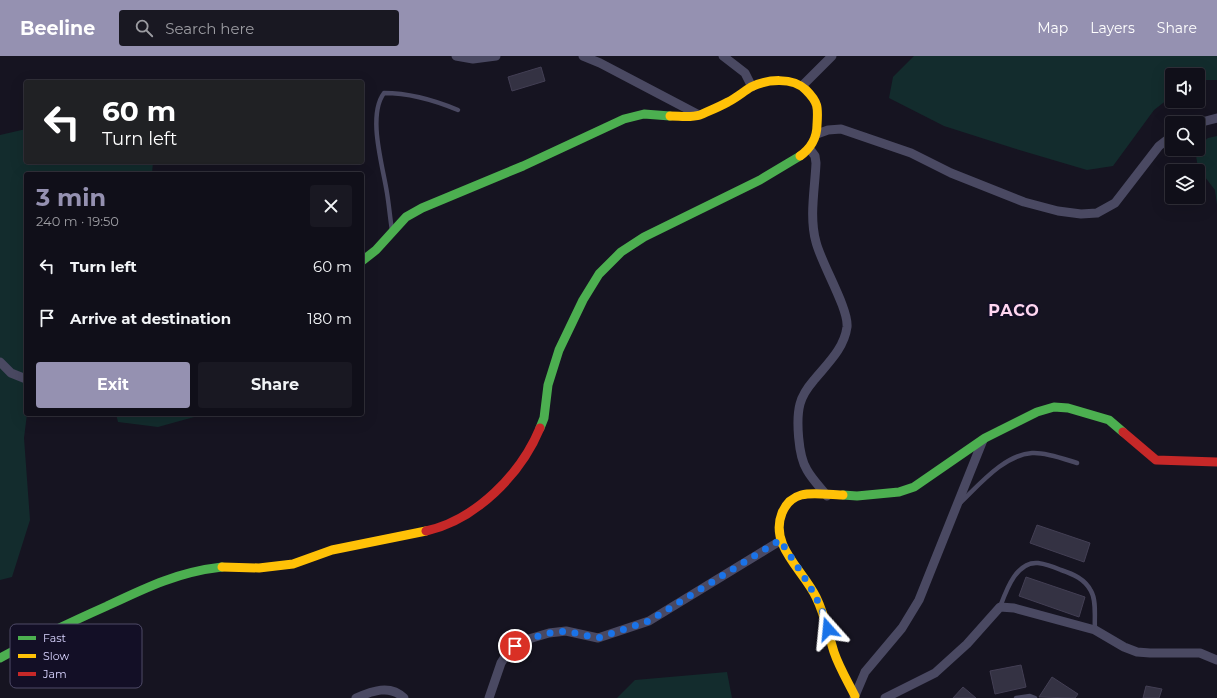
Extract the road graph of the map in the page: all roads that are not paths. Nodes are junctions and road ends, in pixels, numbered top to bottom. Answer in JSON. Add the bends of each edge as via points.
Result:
{"nodes":[{"id":1,"x":456,"y":56,"type":"edge"},
{"id":2,"x":496,"y":56,"type":"edge"},
{"id":3,"x":583,"y":56,"type":"edge"},
{"id":4,"x":723,"y":56,"type":"edge"},
{"id":5,"x":832,"y":56,"type":"edge"},
{"id":6,"x":802,"y":86,"type":"junction"},
{"id":7,"x":752,"y":87,"type":"junction"},
{"id":8,"x":458,"y":110,"type":"dead end"},
{"id":9,"x":699,"y":115,"type":"junction"},
{"id":10,"x":1217,"y":118,"type":"edge"},
{"id":11,"x":1205,"y":121,"type":"edge"},
{"id":12,"x":817,"y":134,"type":"junction"},
{"id":13,"x":1165,"y":141,"type":"edge"},
{"id":14,"x":809,"y":148,"type":"junction"},
{"id":15,"x":392,"y":232,"type":"junction"},
{"id":16,"x":364,"y":259,"type":"edge"},
{"id":17,"x":0,"y":362,"type":"edge"},
{"id":18,"x":24,"y":379,"type":"edge"},
{"id":19,"x":984,"y":438,"type":"junction"},
{"id":20,"x":1217,"y":462,"type":"edge"},
{"id":21,"x":1077,"y":463,"type":"dead end"},
{"id":22,"x":827,"y":496,"type":"junction"},
{"id":23,"x":958,"y":505,"type":"junction"},
{"id":24,"x":780,"y":540,"type":"junction"},
{"id":25,"x":1000,"y":607,"type":"junction"},
{"id":26,"x":67,"y":624,"type":"edge"},
{"id":27,"x":1095,"y":630,"type":"junction"},
{"id":28,"x":10,"y":653,"type":"edge"},
{"id":29,"x":0,"y":658,"type":"edge"},
{"id":30,"x":1217,"y":660,"type":"edge"},
{"id":31,"x":854,"y":697,"type":"edge"},
{"id":32,"x":356,"y":698,"type":"edge"},
{"id":33,"x":404,"y":698,"type":"edge"},
{"id":34,"x":489,"y":698,"type":"edge"},
{"id":35,"x":885,"y":698,"type":"edge"},
{"id":36,"x":1016,"y":698,"type":"edge"},
{"id":37,"x":1035,"y":698,"type":"edge"}],
"edges":[{"from":1,"to":2,"type":"street","via":[[473,60]]},
{"from":3,"to":9,"type":"street"},
{"from":4,"to":7,"type":"street","via":[[746,73]]},
{"from":5,"to":6,"type":"street"},
{"from":6,"to":7,"type":"street","via":[[770,81]]},
{"from":6,"to":12,"type":"street","via":[[815,99],[818,107]]},
{"from":7,"to":9,"type":"street","via":[[729,102]]},
{"from":8,"to":15,"type":"lane","via":[[438,102],[398,93],[384,93],[380,99],[377,107],[377,132]]},
{"from":9,"to":15,"type":"street","via":[[689,117],[644,114],[624,119],[422,208],[406,217]]},
{"from":10,"to":11,"type":"street"},
{"from":12,"to":13,"type":"street","via":[[841,129],[911,153],[951,173],[1024,202],[1081,214],[1098,214],[1115,203]]},
{"from":12,"to":14,"type":"street"},
{"from":14,"to":22,"type":"street","via":[[816,163],[813,225],[816,242],[832,286],[846,314],[847,327],[833,359],[806,391],[799,410],[800,454],[806,469]]},
{"from":14,"to":26,"type":"street","via":[[802,155],[760,180],[644,238],[621,252],[599,274],[559,350],[548,385],[544,418],[532,449],[503,486],[455,520],[434,529],[332,550],[293,564],[259,568],[227,566],[204,569],[163,580]]},
{"from":15,"to":16,"type":"street"},
{"from":17,"to":18,"type":"street","via":[[11,373]]},
{"from":19,"to":20,"type":"street","via":[[1037,412],[1054,407],[1068,408],[1109,420],[1156,460]]},
{"from":19,"to":22,"type":"street","via":[[914,488],[857,496]]},
{"from":19,"to":23,"type":"street"},
{"from":21,"to":23,"type":"lane","via":[[1033,452],[1015,456]]},
{"from":22,"to":24,"type":"street","via":[[802,494],[786,503],[778,523]]},
{"from":23,"to":31,"type":"street","via":[[919,600],[902,628],[865,672]]},
{"from":24,"to":31,"type":"street","via":[[815,595],[825,617],[834,653]]},
{"from":24,"to":34,"type":"street","via":[[649,621],[598,638],[566,631],[522,641],[508,652],[501,663]]},
{"from":25,"to":27,"type":"street","via":[[1014,608]]},
{"from":25,"to":27,"type":"lane","via":[[1018,572],[1036,563],[1050,566],[1074,575],[1091,591]]},
{"from":25,"to":35,"type":"street","via":[[967,644],[935,672]]},
{"from":27,"to":30,"type":"street","via":[[1137,652],[1200,652]]},
{"from":28,"to":29,"type":"street"},
{"from":32,"to":33,"type":"street","via":[[382,689],[393,690]]},
{"from":36,"to":37,"type":"lane"}]}
